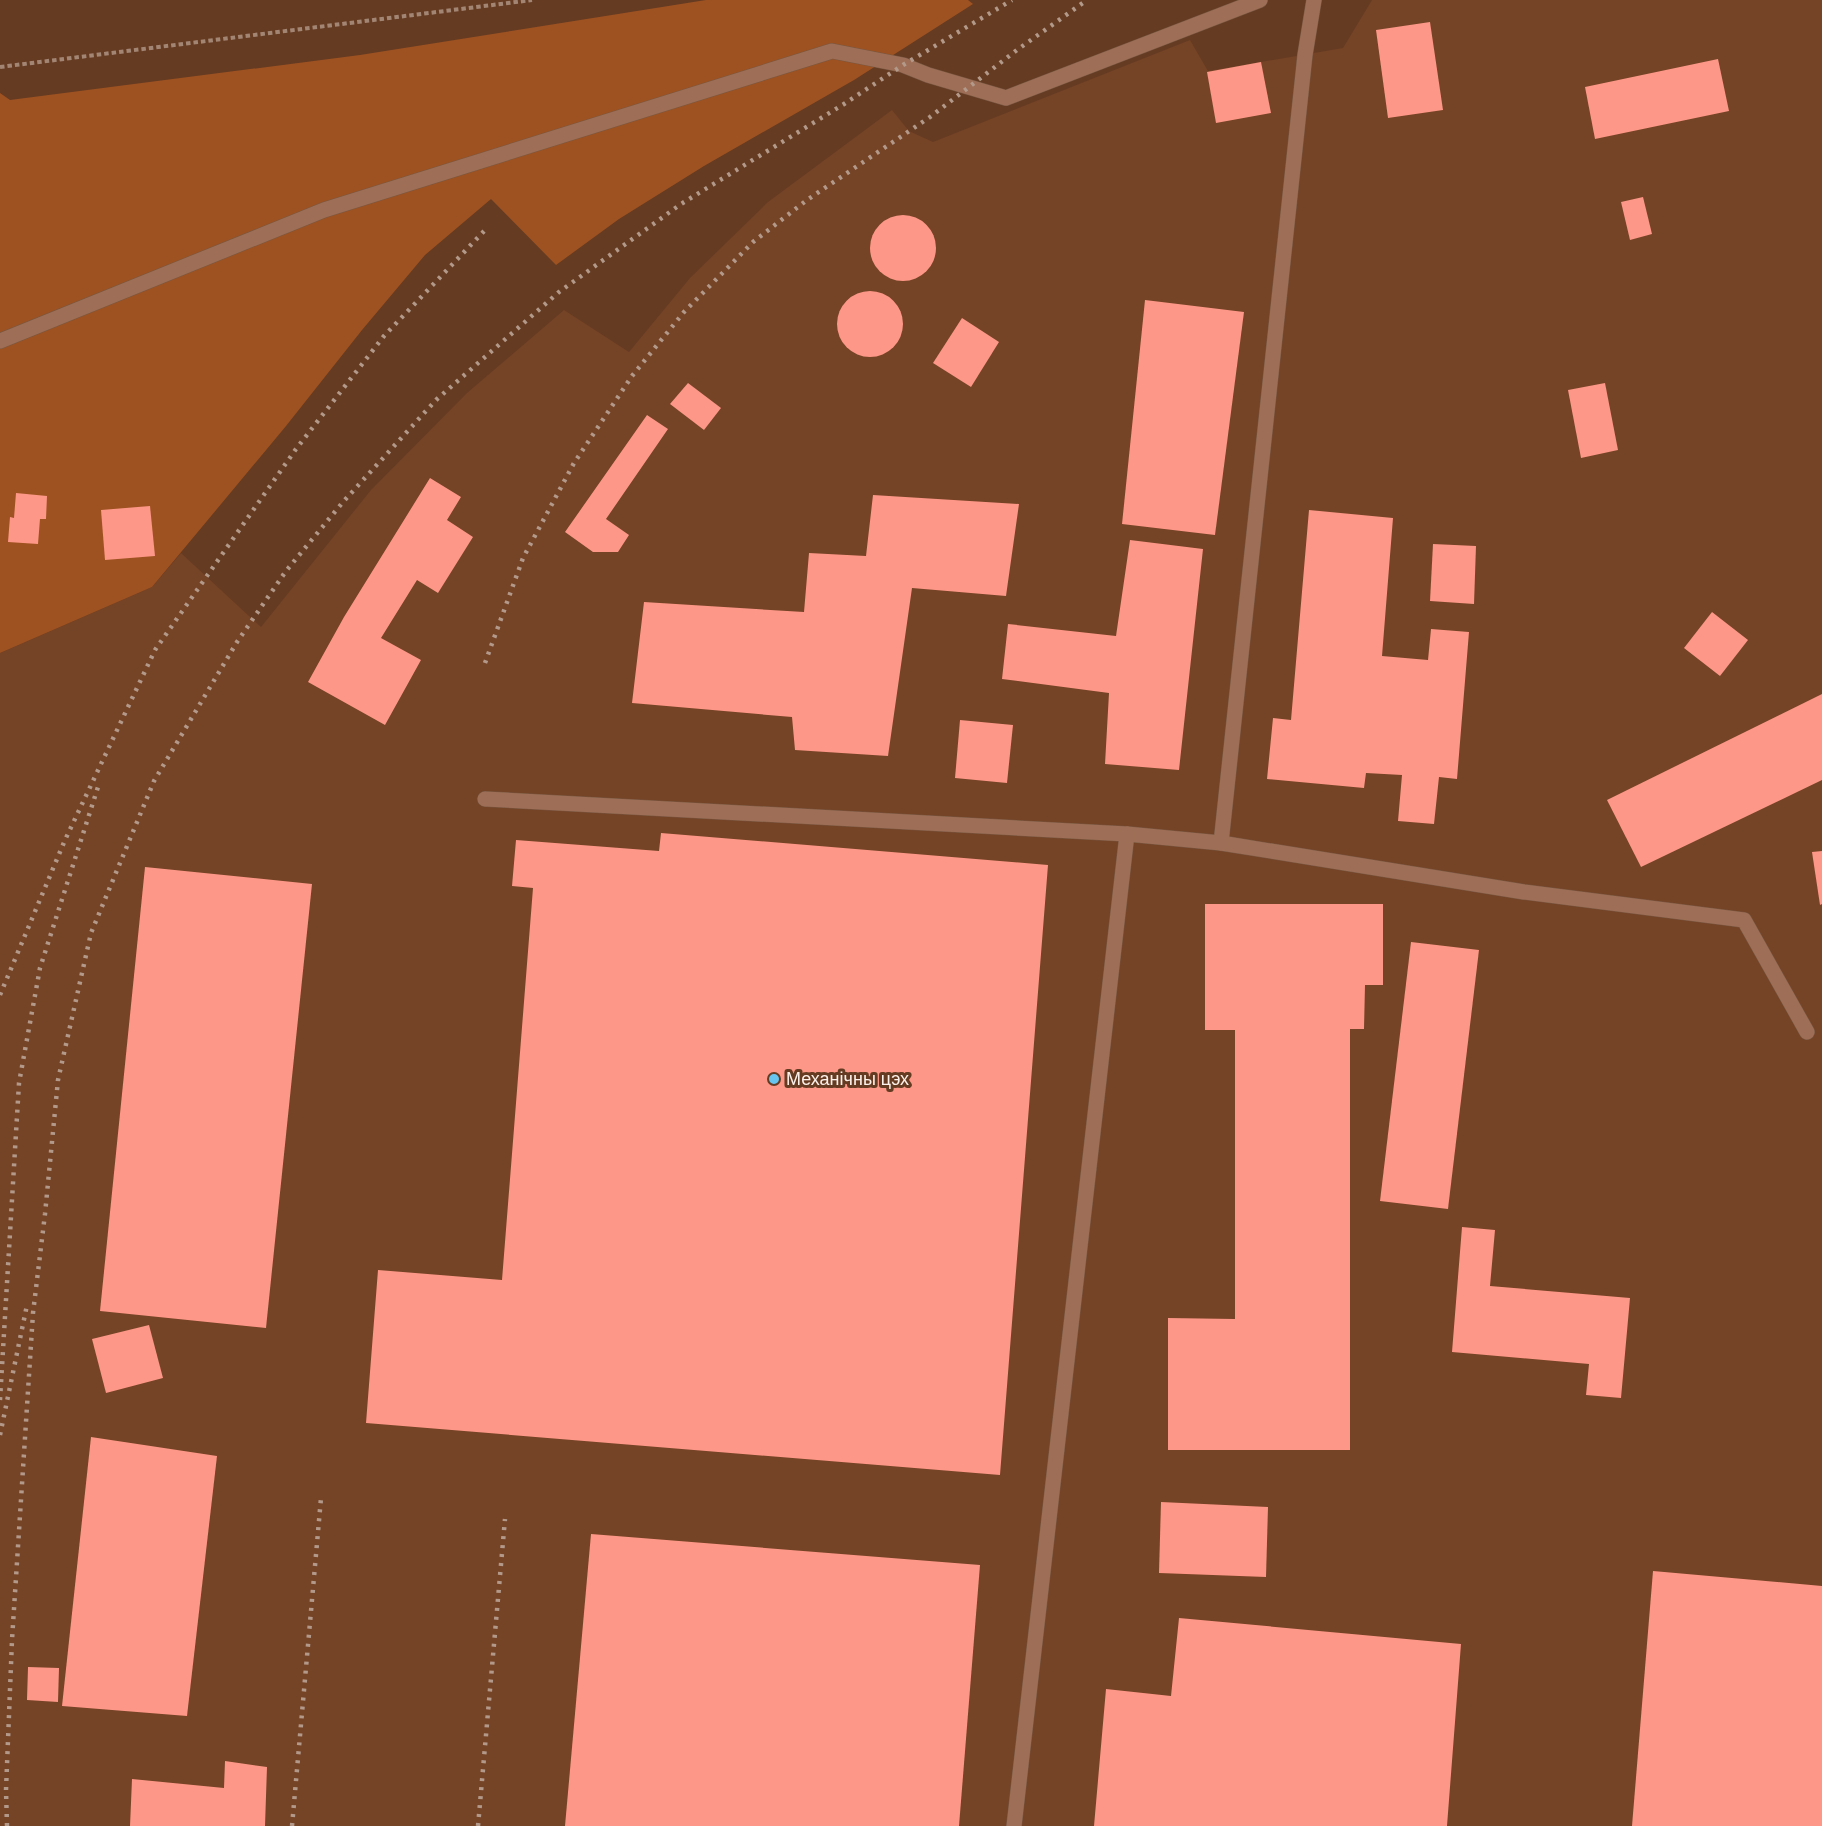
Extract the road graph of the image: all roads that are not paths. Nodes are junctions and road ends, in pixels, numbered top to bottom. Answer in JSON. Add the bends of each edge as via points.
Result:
{"nodes":[{"id":1,"x":1260,"y":0,"type":"edge"},
{"id":2,"x":1314,"y":0,"type":"edge"},
{"id":3,"x":0,"y":341,"type":"edge"},
{"id":4,"x":485,"y":799,"type":"dead end"},
{"id":5,"x":1127,"y":834,"type":"junction"},
{"id":6,"x":1221,"y":843,"type":"junction"},
{"id":7,"x":1807,"y":1032,"type":"dead end"},
{"id":8,"x":1014,"y":1826,"type":"edge"}],
"edges":[{"from":1,"to":3,"type":"lane","via":[[1006,98],[903,65],[832,51],[324,210]]},
{"from":2,"to":6,"type":"lane"},
{"from":4,"to":5,"type":"lane"},
{"from":5,"to":6,"type":"lane"},
{"from":5,"to":8,"type":"lane"},
{"from":6,"to":7,"type":"lane","via":[[1524,892],[1744,920]]}]}
